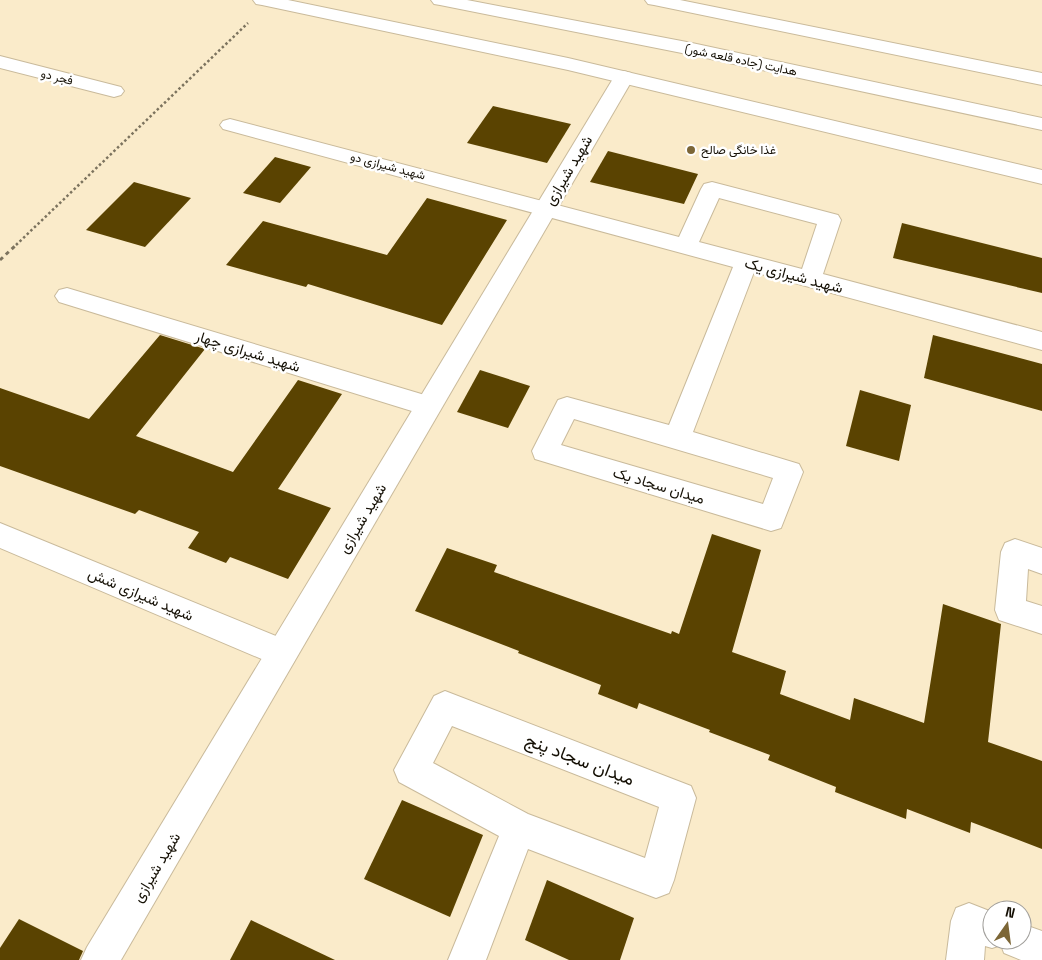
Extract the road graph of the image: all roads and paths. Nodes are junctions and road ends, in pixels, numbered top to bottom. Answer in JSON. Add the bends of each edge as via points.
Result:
{"nodes":[{"id":1,"x":440,"y":0,"type":"edge"},
{"id":2,"x":654,"y":0,"type":"edge"},
{"id":3,"x":266,"y":1,"type":"edge"},
{"id":4,"x":0,"y":62,"type":"edge"},
{"id":5,"x":624,"y":76,"type":"junction"},
{"id":6,"x":1042,"y":79,"type":"edge"},
{"id":7,"x":114,"y":91,"type":"dead end"},
{"id":8,"x":1042,"y":124,"type":"edge"},
{"id":9,"x":230,"y":125,"type":"dead end"},
{"id":10,"x":1042,"y":177,"type":"edge"},
{"id":11,"x":546,"y":208,"type":"junction"},
{"id":12,"x":686,"y":246,"type":"junction"},
{"id":13,"x":0,"y":260,"type":"edge"},
{"id":14,"x":746,"y":262,"type":"junction"},
{"id":15,"x":810,"y":279,"type":"junction"},
{"id":16,"x":67,"y":296,"type":"dead end"},
{"id":17,"x":1042,"y":341,"type":"edge"},
{"id":18,"x":428,"y":406,"type":"junction"},
{"id":19,"x":678,"y":438,"type":"junction"},
{"id":20,"x":0,"y":534,"type":"edge"},
{"id":21,"x":1042,"y":561,"type":"edge"},
{"id":22,"x":1042,"y":620,"type":"edge"},
{"id":23,"x":282,"y":652,"type":"junction"},
{"id":24,"x":519,"y":828,"type":"junction"},
{"id":25,"x":982,"y":926,"type":"edge"},
{"id":26,"x":100,"y":960,"type":"edge"},
{"id":27,"x":467,"y":960,"type":"edge"},
{"id":28,"x":965,"y":960,"type":"edge"}],
"edges":[{"from":1,"to":8,"type":"street","name":"هدایت (جاده قلعه شور)","via":[[692,49]]},
{"from":2,"to":6,"type":"street"},
{"from":3,"to":5,"type":"street"},
{"from":3,"to":13,"type":"path"},
{"from":4,"to":7,"type":"street","name":"فجر دو"},
{"from":5,"to":10,"type":"street"},
{"from":5,"to":11,"type":"street","name":"شهید شیرازی"},
{"from":9,"to":11,"type":"street","name":"شهید شیرازی دو"},
{"from":11,"to":12,"type":"street","name":"شهید شیرازی یک"},
{"from":11,"to":18,"type":"street","name":"شهید شیرازی"},
{"from":12,"to":14,"type":"street","name":"شهید شیرازی یک"},
{"from":12,"to":15,"type":"street","via":[[712,189],[830,220]]},
{"from":14,"to":15,"type":"street","name":"شهید شیرازی یک"},
{"from":14,"to":19,"type":"street"},
{"from":15,"to":17,"type":"street","name":"شهید شیرازی یک"},
{"from":16,"to":18,"type":"street","name":"شهید شیرازی چهار"},
{"from":18,"to":23,"type":"street","name":"شهید شیرازی"},
{"from":19,"to":19,"type":"street","name":"میدان سجاد یک","via":[[789,472],[771,519],[545,451],[567,407]]},
{"from":20,"to":23,"type":"street","name":"شهید شیرازی شش"},
{"from":21,"to":22,"type":"street","via":[[1015,552],[1010,610]]},
{"from":23,"to":26,"type":"street","name":"شهید شیرازی"},
{"from":24,"to":24,"type":"street","name":"میدان سجاد پنج","via":[[656,880],[679,798],[445,707],[410,770]]},
{"from":24,"to":27,"type":"street"},
{"from":25,"to":28,"type":"street","via":[[969,921]]}]}
